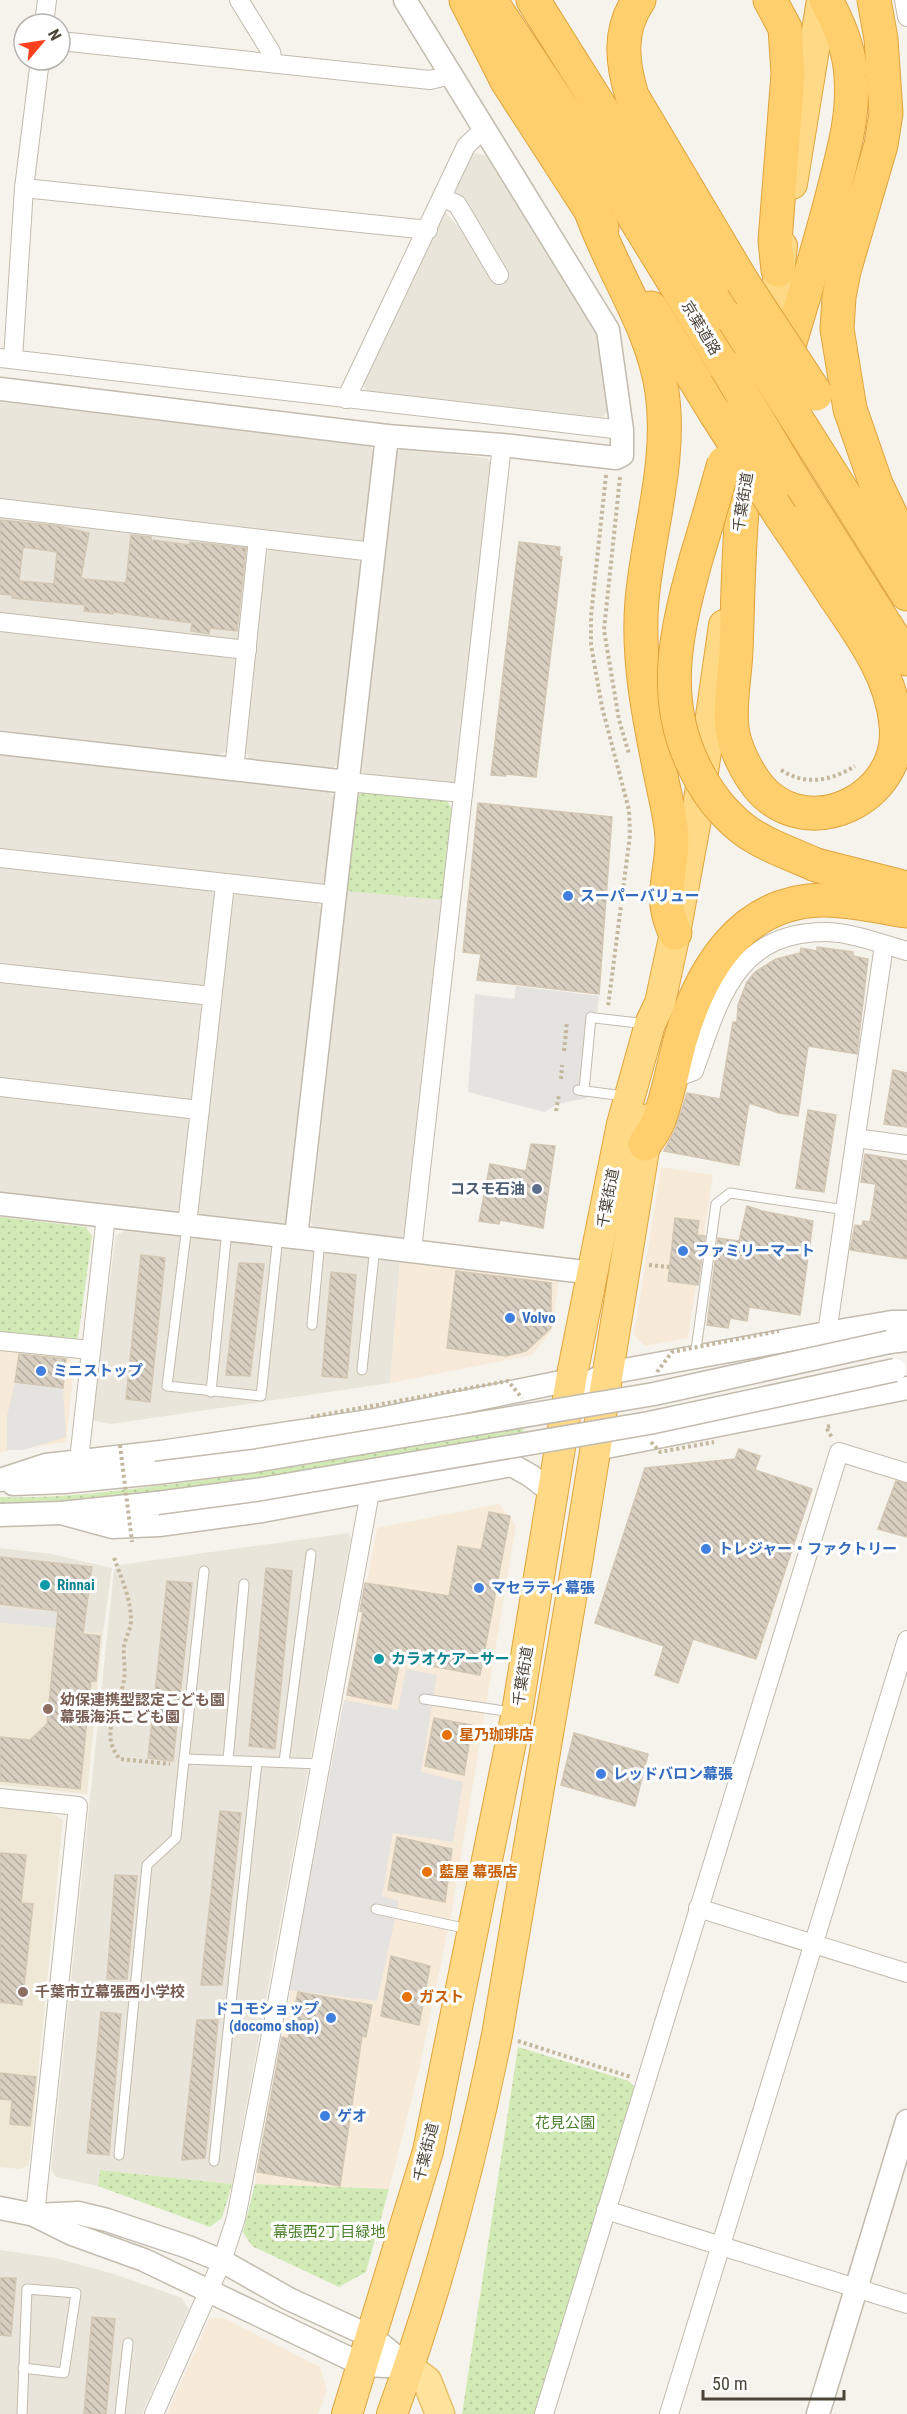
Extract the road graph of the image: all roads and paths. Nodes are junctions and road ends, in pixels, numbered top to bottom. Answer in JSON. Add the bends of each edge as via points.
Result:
{"nodes":[{"id":1,"x":239,"y":0,"type":"edge"},
{"id":2,"x":405,"y":0,"type":"edge"},
{"id":3,"x":466,"y":0,"type":"edge"},
{"id":4,"x":490,"y":0,"type":"edge"},
{"id":5,"x":533,"y":0,"type":"edge"},
{"id":6,"x":639,"y":0,"type":"edge"},
{"id":7,"x":770,"y":0,"type":"edge"},
{"id":8,"x":824,"y":0,"type":"edge"},
{"id":9,"x":874,"y":0,"type":"edge"},
{"id":10,"x":903,"y":0,"type":"edge"},
{"id":11,"x":907,"y":17,"type":"edge"},
{"id":12,"x":72,"y":42,"type":"edge"},
{"id":13,"x":273,"y":63,"type":"junction"},
{"id":14,"x":38,"y":72,"type":"edge"},
{"id":15,"x":451,"y":75,"type":"junction"},
{"id":16,"x":484,"y":129,"type":"junction"},
{"id":17,"x":24,"y":188,"type":"junction"},
{"id":18,"x":442,"y":198,"type":"junction"},
{"id":19,"x":591,"y":211,"type":"junction"},
{"id":20,"x":428,"y":230,"type":"junction"},
{"id":21,"x":778,"y":270,"type":"junction"},
{"id":22,"x":499,"y":275,"type":"dead end"},
{"id":23,"x":771,"y":349,"type":"junction"},
{"id":24,"x":6,"y":359,"type":"edge"},
{"id":25,"x":0,"y":390,"type":"edge"},
{"id":26,"x":346,"y":399,"type":"junction"},
{"id":27,"x":622,"y":430,"type":"junction"},
{"id":28,"x":387,"y":436,"type":"junction"},
{"id":29,"x":502,"y":445,"type":"junction"},
{"id":30,"x":620,"y":473,"type":"dead end"},
{"id":31,"x":876,"y":484,"type":"junction"},
{"id":32,"x":743,"y":499,"type":"junction"},
{"id":33,"x":0,"y":508,"type":"edge"},
{"id":34,"x":258,"y":539,"type":"junction"},
{"id":35,"x":907,"y":549,"type":"edge"},
{"id":36,"x":373,"y":552,"type":"junction"},
{"id":37,"x":907,"y":594,"type":"edge"},
{"id":38,"x":0,"y":622,"type":"edge"},
{"id":39,"x":247,"y":650,"type":"junction"},
{"id":40,"x":907,"y":659,"type":"edge"},
{"id":41,"x":0,"y":743,"type":"edge"},
{"id":42,"x":773,"y":764,"type":"dead end"},
{"id":43,"x":859,"y":764,"type":"dead end"},
{"id":44,"x":234,"y":770,"type":"junction"},
{"id":45,"x":348,"y":782,"type":"junction"},
{"id":46,"x":463,"y":793,"type":"junction"},
{"id":47,"x":0,"y":858,"type":"edge"},
{"id":48,"x":225,"y":884,"type":"junction"},
{"id":49,"x":907,"y":888,"type":"edge"},
{"id":50,"x":334,"y":895,"type":"junction"},
{"id":51,"x":907,"y":911,"type":"edge"},
{"id":52,"x":675,"y":933,"type":"junction"},
{"id":53,"x":884,"y":945,"type":"junction"},
{"id":54,"x":907,"y":951,"type":"edge"},
{"id":55,"x":0,"y":972,"type":"edge"},
{"id":56,"x":212,"y":996,"type":"junction"},
{"id":57,"x":607,"y":1010,"type":"dead end"},
{"id":58,"x":655,"y":1014,"type":"junction"},
{"id":59,"x":567,"y":1022,"type":"dead end"},
{"id":60,"x":564,"y":1051,"type":"dead end"},
{"id":61,"x":562,"y":1065,"type":"dead end"},
{"id":62,"x":561,"y":1079,"type":"dead end"},
{"id":63,"x":669,"y":1080,"type":"junction"},
{"id":64,"x":0,"y":1087,"type":"edge"},
{"id":65,"x":559,"y":1095,"type":"dead end"},
{"id":66,"x":630,"y":1096,"type":"junction"},
{"id":67,"x":199,"y":1110,"type":"junction"},
{"id":68,"x":556,"y":1111,"type":"dead end"},
{"id":69,"x":856,"y":1138,"type":"junction"},
{"id":70,"x":645,"y":1144,"type":"junction"},
{"id":71,"x":907,"y":1144,"type":"edge"},
{"id":72,"x":0,"y":1204,"type":"edge"},
{"id":73,"x":846,"y":1210,"type":"junction"},
{"id":74,"x":106,"y":1216,"type":"junction"},
{"id":75,"x":187,"y":1225,"type":"junction"},
{"id":76,"x":227,"y":1230,"type":"junction"},
{"id":77,"x":287,"y":1236,"type":"junction"},
{"id":78,"x":320,"y":1240,"type":"junction"},
{"id":79,"x":375,"y":1246,"type":"junction"},
{"id":80,"x":412,"y":1250,"type":"junction"},
{"id":81,"x":642,"y":1264,"type":"dead end"},
{"id":82,"x":669,"y":1267,"type":"dead end"},
{"id":83,"x":593,"y":1273,"type":"junction"},
{"id":84,"x":907,"y":1322,"type":"edge"},
{"id":85,"x":312,"y":1325,"type":"dead end"},
{"id":86,"x":779,"y":1331,"type":"dead end"},
{"id":87,"x":827,"y":1333,"type":"junction"},
{"id":88,"x":0,"y":1341,"type":"edge"},
{"id":89,"x":898,"y":1341,"type":"edge"},
{"id":90,"x":91,"y":1350,"type":"junction"},
{"id":91,"x":695,"y":1357,"type":"junction"},
{"id":92,"x":362,"y":1370,"type":"dead end"},
{"id":93,"x":608,"y":1373,"type":"junction"},
{"id":94,"x":656,"y":1374,"type":"dead end"},
{"id":95,"x":903,"y":1375,"type":"edge"},
{"id":96,"x":570,"y":1380,"type":"junction"},
{"id":97,"x":211,"y":1392,"type":"junction"},
{"id":98,"x":523,"y":1399,"type":"dead end"},
{"id":99,"x":311,"y":1417,"type":"dead end"},
{"id":100,"x":565,"y":1417,"type":"junction"},
{"id":101,"x":836,"y":1424,"type":"dead end"},
{"id":102,"x":645,"y":1435,"type":"dead end"},
{"id":103,"x":714,"y":1442,"type":"dead end"},
{"id":104,"x":120,"y":1445,"type":"dead end"},
{"id":105,"x":596,"y":1449,"type":"junction"},
{"id":106,"x":839,"y":1452,"type":"junction"},
{"id":107,"x":79,"y":1460,"type":"junction"},
{"id":108,"x":907,"y":1473,"type":"edge"},
{"id":109,"x":0,"y":1482,"type":"edge"},
{"id":110,"x":370,"y":1491,"type":"junction"},
{"id":111,"x":554,"y":1494,"type":"junction"},
{"id":112,"x":61,"y":1513,"type":"junction"},
{"id":113,"x":0,"y":1515,"type":"edge"},
{"id":114,"x":132,"y":1542,"type":"dead end"},
{"id":115,"x":311,"y":1554,"type":"dead end"},
{"id":116,"x":114,"y":1558,"type":"dead end"},
{"id":117,"x":204,"y":1571,"type":"dead end"},
{"id":118,"x":244,"y":1584,"type":"dead end"},
{"id":119,"x":907,"y":1640,"type":"edge"},
{"id":120,"x":424,"y":1699,"type":"dead end"},
{"id":121,"x":517,"y":1712,"type":"junction"},
{"id":122,"x":228,"y":1760,"type":"junction"},
{"id":123,"x":181,"y":1762,"type":"junction"},
{"id":124,"x":257,"y":1762,"type":"junction"},
{"id":125,"x":284,"y":1762,"type":"junction"},
{"id":126,"x":321,"y":1764,"type":"junction"},
{"id":127,"x":0,"y":1797,"type":"edge"},
{"id":128,"x":698,"y":1908,"type":"junction"},
{"id":129,"x":376,"y":1910,"type":"dead end"},
{"id":130,"x":473,"y":1930,"type":"junction"},
{"id":131,"x":813,"y":1944,"type":"junction"},
{"id":132,"x":907,"y":1973,"type":"edge"},
{"id":133,"x":497,"y":2035,"type":"junction"},
{"id":134,"x":645,"y":2083,"type":"junction"},
{"id":135,"x":906,"y":2129,"type":"edge"},
{"id":136,"x":119,"y":2155,"type":"dead end"},
{"id":137,"x":214,"y":2161,"type":"dead end"},
{"id":138,"x":0,"y":2208,"type":"edge"},
{"id":139,"x":606,"y":2210,"type":"junction"},
{"id":140,"x":35,"y":2215,"type":"junction"},
{"id":141,"x":721,"y":2245,"type":"junction"},
{"id":142,"x":222,"y":2261,"type":"junction"},
{"id":143,"x":856,"y":2288,"type":"junction"},
{"id":144,"x":209,"y":2291,"type":"junction"},
{"id":145,"x":907,"y":2304,"type":"edge"},
{"id":146,"x":372,"y":2337,"type":"junction"},
{"id":147,"x":128,"y":2343,"type":"dead end"},
{"id":148,"x":363,"y":2365,"type":"junction"},
{"id":149,"x":410,"y":2367,"type":"junction"},
{"id":150,"x":23,"y":2368,"type":"junction"},
{"id":151,"x":22,"y":2414,"type":"edge"},
{"id":152,"x":120,"y":2414,"type":"edge"},
{"id":153,"x":154,"y":2414,"type":"edge"},
{"id":154,"x":347,"y":2414,"type":"edge"},
{"id":155,"x":392,"y":2414,"type":"edge"},
{"id":156,"x":440,"y":2414,"type":"edge"},
{"id":157,"x":544,"y":2414,"type":"edge"},
{"id":158,"x":669,"y":2414,"type":"edge"},
{"id":159,"x":818,"y":2414,"type":"edge"}],
"edges":[{"from":1,"to":13,"type":"street","via":[[271,52]]},
{"from":2,"to":15,"type":"street"},
{"from":3,"to":19,"type":"highway","via":[[507,81]]},
{"from":4,"to":40,"type":"highway","name":"京葉道路","bridge":true,"via":[[631,212]]},
{"from":5,"to":37,"type":"highway","bridge":true},
{"from":6,"to":31,"type":"highway","bridge":true,"via":[[630,12],[623,51],[632,96],[742,281]]},
{"from":7,"to":21,"type":"highway","via":[[785,28],[788,75],[775,240]]},
{"from":8,"to":21,"type":"highway","name":"千葉街道"},
{"from":8,"to":32,"type":"highway","via":[[840,29],[851,76],[848,132],[816,260]]},
{"from":9,"to":31,"type":"highway","via":[[886,113],[881,145],[844,272],[837,329],[850,410]]},
{"from":10,"to":11,"type":"street"},
{"from":12,"to":13,"type":"street"},
{"from":13,"to":15,"type":"street","via":[[430,80]]},
{"from":14,"to":17,"type":"street"},
{"from":15,"to":16,"type":"street"},
{"from":16,"to":18,"type":"street","via":[[466,146]]},
{"from":16,"to":27,"type":"street","via":[[608,330]]},
{"from":17,"to":20,"type":"street"},
{"from":17,"to":24,"type":"street"},
{"from":18,"to":20,"type":"street"},
{"from":18,"to":22,"type":"street","via":[[457,204]]},
{"from":19,"to":32,"type":"highway","bridge":true,"via":[[781,516],[869,647],[890,696],[896,749],[886,772],[876,787],[858,801],[834,811],[816,815],[777,803],[747,768],[732,730]]},
{"from":19,"to":52,"type":"highway","via":[[640,320],[662,392],[662,461],[640,630],[642,671],[672,838],[667,909]]},
{"from":20,"to":26,"type":"street"},
{"from":21,"to":23,"type":"highway","name":"千葉街道"},
{"from":23,"to":32,"type":"highway","name":"千葉街道"},
{"from":23,"to":49,"type":"highway","bridge":true,"via":[[753,372],[682,610],[676,640],[675,692],[680,731],[704,786],[743,829],[816,865]]},
{"from":24,"to":26,"type":"street"},
{"from":25,"to":28,"type":"street"},
{"from":26,"to":27,"type":"street"},
{"from":27,"to":29,"type":"street","via":[[624,450],[616,458]]},
{"from":28,"to":29,"type":"street"},
{"from":28,"to":36,"type":"street"},
{"from":29,"to":46,"type":"street"},
{"from":30,"to":57,"type":"path","via":[[606,472],[591,616],[597,685],[629,810],[630,835]]},
{"from":31,"to":35,"type":"highway"},
{"from":32,"to":52,"type":"highway","name":"千葉街道","via":[[697,814]]},
{"from":33,"to":34,"type":"street"},
{"from":34,"to":36,"type":"street"},
{"from":34,"to":39,"type":"street"},
{"from":36,"to":45,"type":"street"},
{"from":38,"to":39,"type":"street"},
{"from":39,"to":44,"type":"street"},
{"from":41,"to":44,"type":"street"},
{"from":42,"to":43,"type":"path","via":[[793,778],[815,781],[840,776]]},
{"from":44,"to":45,"type":"street"},
{"from":45,"to":46,"type":"street"},
{"from":45,"to":50,"type":"street"},
{"from":46,"to":80,"type":"street"},
{"from":47,"to":48,"type":"street"},
{"from":48,"to":50,"type":"street"},
{"from":48,"to":56,"type":"street"},
{"from":50,"to":77,"type":"street"},
{"from":51,"to":63,"type":"highway","via":[[821,900],[800,902],[750,923],[730,940],[700,984]]},
{"from":52,"to":58,"type":"highway","name":"千葉街道"},
{"from":53,"to":54,"type":"street"},
{"from":53,"to":63,"type":"street","via":[[828,932],[808,933],[755,953],[729,981],[694,1071]]},
{"from":53,"to":69,"type":"street"},
{"from":55,"to":56,"type":"street"},
{"from":56,"to":67,"type":"street"},
{"from":58,"to":66,"type":"highway","name":"千葉街道"},
{"from":58,"to":66,"type":"lane","via":[[593,1017],[581,1090]]},
{"from":58,"to":70,"type":"highway","name":"千葉街道","via":[[662,1026]]},
{"from":59,"to":60,"type":"path"},
{"from":61,"to":62,"type":"path"},
{"from":63,"to":70,"type":"highway","via":[[659,1122]]},
{"from":64,"to":67,"type":"street"},
{"from":65,"to":68,"type":"path"},
{"from":66,"to":83,"type":"highway","name":"千葉街道"},
{"from":67,"to":75,"type":"street"},
{"from":69,"to":71,"type":"street"},
{"from":69,"to":73,"type":"street"},
{"from":70,"to":93,"type":"highway","name":"千葉街道"},
{"from":72,"to":74,"type":"street"},
{"from":73,"to":87,"type":"street"},
{"from":73,"to":91,"type":"lane","via":[[730,1192],[716,1204]]},
{"from":74,"to":75,"type":"street"},
{"from":74,"to":90,"type":"street"},
{"from":75,"to":76,"type":"street"},
{"from":75,"to":97,"type":"lane","via":[[167,1386]]},
{"from":76,"to":77,"type":"street"},
{"from":76,"to":97,"type":"lane"},
{"from":77,"to":78,"type":"street"},
{"from":77,"to":97,"type":"lane","via":[[261,1396]]},
{"from":78,"to":79,"type":"street"},
{"from":78,"to":85,"type":"lane"},
{"from":79,"to":80,"type":"street"},
{"from":79,"to":92,"type":"lane"},
{"from":80,"to":83,"type":"street"},
{"from":81,"to":82,"type":"path"},
{"from":83,"to":96,"type":"highway","name":"千葉街道"},
{"from":84,"to":87,"type":"street"},
{"from":86,"to":94,"type":"path","bridge":true,"via":[[672,1352]]},
{"from":87,"to":91,"type":"street"},
{"from":88,"to":90,"type":"street"},
{"from":89,"to":109,"type":"street","bridge":true,"via":[[654,1394],[254,1461],[64,1482]]},
{"from":90,"to":107,"type":"street"},
{"from":91,"to":93,"type":"street"},
{"from":93,"to":100,"type":"street","via":[[592,1381]]},
{"from":93,"to":105,"type":"highway","name":"千葉街道"},
{"from":95,"to":105,"type":"street"},
{"from":95,"to":112,"type":"street","bridge":true,"via":[[256,1490]]},
{"from":96,"to":100,"type":"highway","name":"千葉街道"},
{"from":96,"to":107,"type":"street","via":[[370,1421]]},
{"from":98,"to":99,"type":"path","bridge":true,"via":[[508,1382]]},
{"from":100,"to":111,"type":"highway","name":"千葉街道"},
{"from":101,"to":106,"type":"path","via":[[826,1426]]},
{"from":102,"to":103,"type":"path","bridge":true,"via":[[660,1452]]},
{"from":104,"to":114,"type":"path","bridge":true},
{"from":105,"to":133,"type":"highway","name":"千葉街道"},
{"from":106,"to":108,"type":"street"},
{"from":106,"to":128,"type":"street"},
{"from":107,"to":109,"type":"street","via":[[46,1465]]},
{"from":110,"to":111,"type":"street","via":[[512,1465]]},
{"from":110,"to":112,"type":"street","via":[[159,1525],[112,1527]]},
{"from":110,"to":126,"type":"street"},
{"from":111,"to":121,"type":"highway","name":"千葉街道"},
{"from":112,"to":113,"type":"street"},
{"from":115,"to":125,"type":"lane"},
{"from":116,"to":123,"type":"path","via":[[131,1622],[124,1648],[123,1683],[110,1729],[114,1753],[120,1759]]},
{"from":117,"to":123,"type":"lane"},
{"from":118,"to":122,"type":"lane"},
{"from":119,"to":131,"type":"street"},
{"from":120,"to":121,"type":"lane"},
{"from":121,"to":130,"type":"highway","name":"千葉街道"},
{"from":122,"to":123,"type":"lane"},
{"from":122,"to":124,"type":"lane"},
{"from":123,"to":136,"type":"lane","via":[[176,1838],[147,1865]]},
{"from":124,"to":125,"type":"lane"},
{"from":124,"to":137,"type":"lane"},
{"from":125,"to":126,"type":"lane"},
{"from":126,"to":142,"type":"street","via":[[236,2218]]},
{"from":127,"to":140,"type":"street","via":[[78,1806]]},
{"from":128,"to":131,"type":"street"},
{"from":128,"to":134,"type":"street"},
{"from":129,"to":130,"type":"lane"},
{"from":130,"to":146,"type":"highway","name":"千葉街道","via":[[428,2151]]},
{"from":131,"to":132,"type":"street"},
{"from":131,"to":141,"type":"street"},
{"from":133,"to":134,"type":"path"},
{"from":133,"to":149,"type":"highway","name":"千葉街道","via":[[468,2167]]},
{"from":134,"to":139,"type":"street"},
{"from":135,"to":143,"type":"street"},
{"from":138,"to":140,"type":"street"},
{"from":139,"to":141,"type":"street"},
{"from":139,"to":157,"type":"street"},
{"from":140,"to":142,"type":"street","via":[[78,2213],[107,2220]]},
{"from":140,"to":144,"type":"street","via":[[72,2235],[144,2260]]},
{"from":141,"to":143,"type":"street"},
{"from":141,"to":158,"type":"street"},
{"from":142,"to":144,"type":"street"},
{"from":142,"to":146,"type":"street","via":[[289,2299]]},
{"from":143,"to":145,"type":"street"},
{"from":143,"to":159,"type":"street"},
{"from":144,"to":148,"type":"street"},
{"from":144,"to":153,"type":"street"},
{"from":146,"to":148,"type":"highway","name":"千葉街道"},
{"from":146,"to":149,"type":"street"},
{"from":147,"to":152,"type":"lane"},
{"from":148,"to":149,"type":"street"},
{"from":148,"to":154,"type":"highway","name":"千葉街道"},
{"from":149,"to":155,"type":"highway","name":"千葉街道"},
{"from":149,"to":156,"type":"main road","via":[[427,2381]]},
{"from":150,"to":150,"type":"lane","via":[[27,2289],[76,2293],[64,2373]]},
{"from":150,"to":151,"type":"lane"}]}
